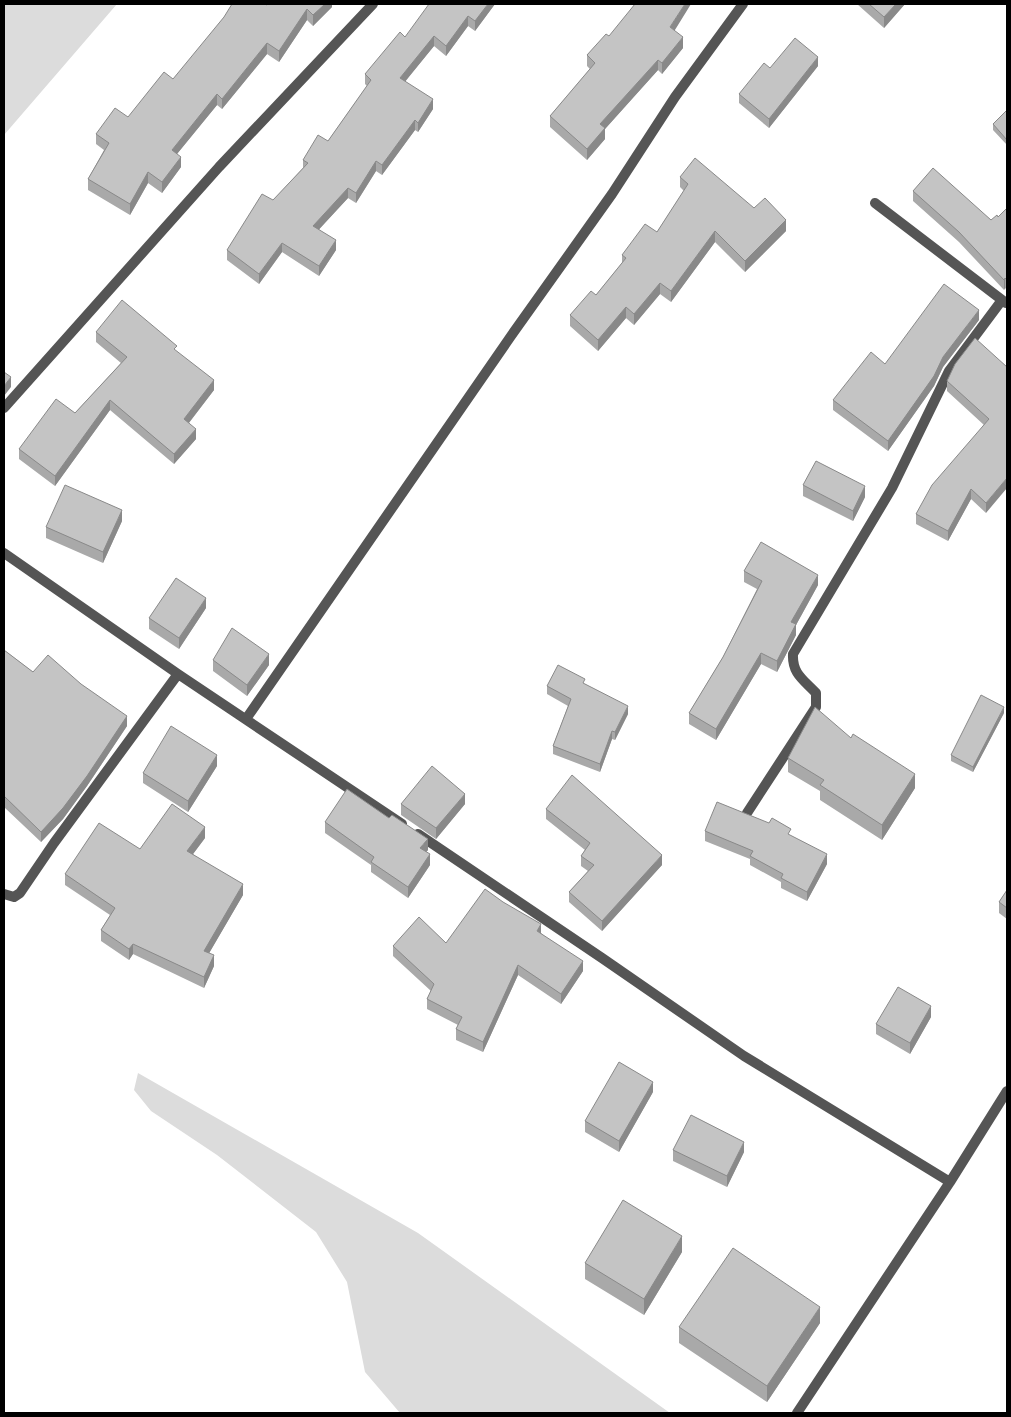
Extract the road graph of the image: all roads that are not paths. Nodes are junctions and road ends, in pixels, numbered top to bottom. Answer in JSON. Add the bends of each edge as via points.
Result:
{"nodes":[{"id":1,"x":373,"y":4,"type":"edge"},
{"id":2,"x":743,"y":4,"type":"edge"},
{"id":3,"x":875,"y":203,"type":"dead end"},
{"id":4,"x":1005,"y":302,"type":"edge"},
{"id":5,"x":4,"y":408,"type":"edge"},
{"id":6,"x":4,"y":553,"type":"edge"},
{"id":7,"x":178,"y":674,"type":"junction"},
{"id":8,"x":246,"y":719,"type":"junction"},
{"id":9,"x":748,"y":813,"type":"edge"},
{"id":10,"x":4,"y":894,"type":"edge"},
{"id":11,"x":1007,"y":1091,"type":"edge"},
{"id":12,"x":950,"y":1182,"type":"junction"},
{"id":13,"x":798,"y":1413,"type":"edge"}],
"edges":[{"from":1,"to":5,"type":"street","via":[[218,167]]},
{"from":2,"to":8,"type":"street","via":[[675,96],[612,194]]},
{"from":3,"to":4,"type":"street"},
{"from":4,"to":9,"type":"street","via":[[950,371],[892,488],[793,654],[795,670],[816,693],[816,707]]},
{"from":6,"to":7,"type":"street"},
{"from":7,"to":8,"type":"street"},
{"from":7,"to":10,"type":"street","via":[[20,893],[14,897]]},
{"from":8,"to":12,"type":"street","via":[[744,1056]]},
{"from":11,"to":12,"type":"street"},
{"from":12,"to":13,"type":"street"}]}
